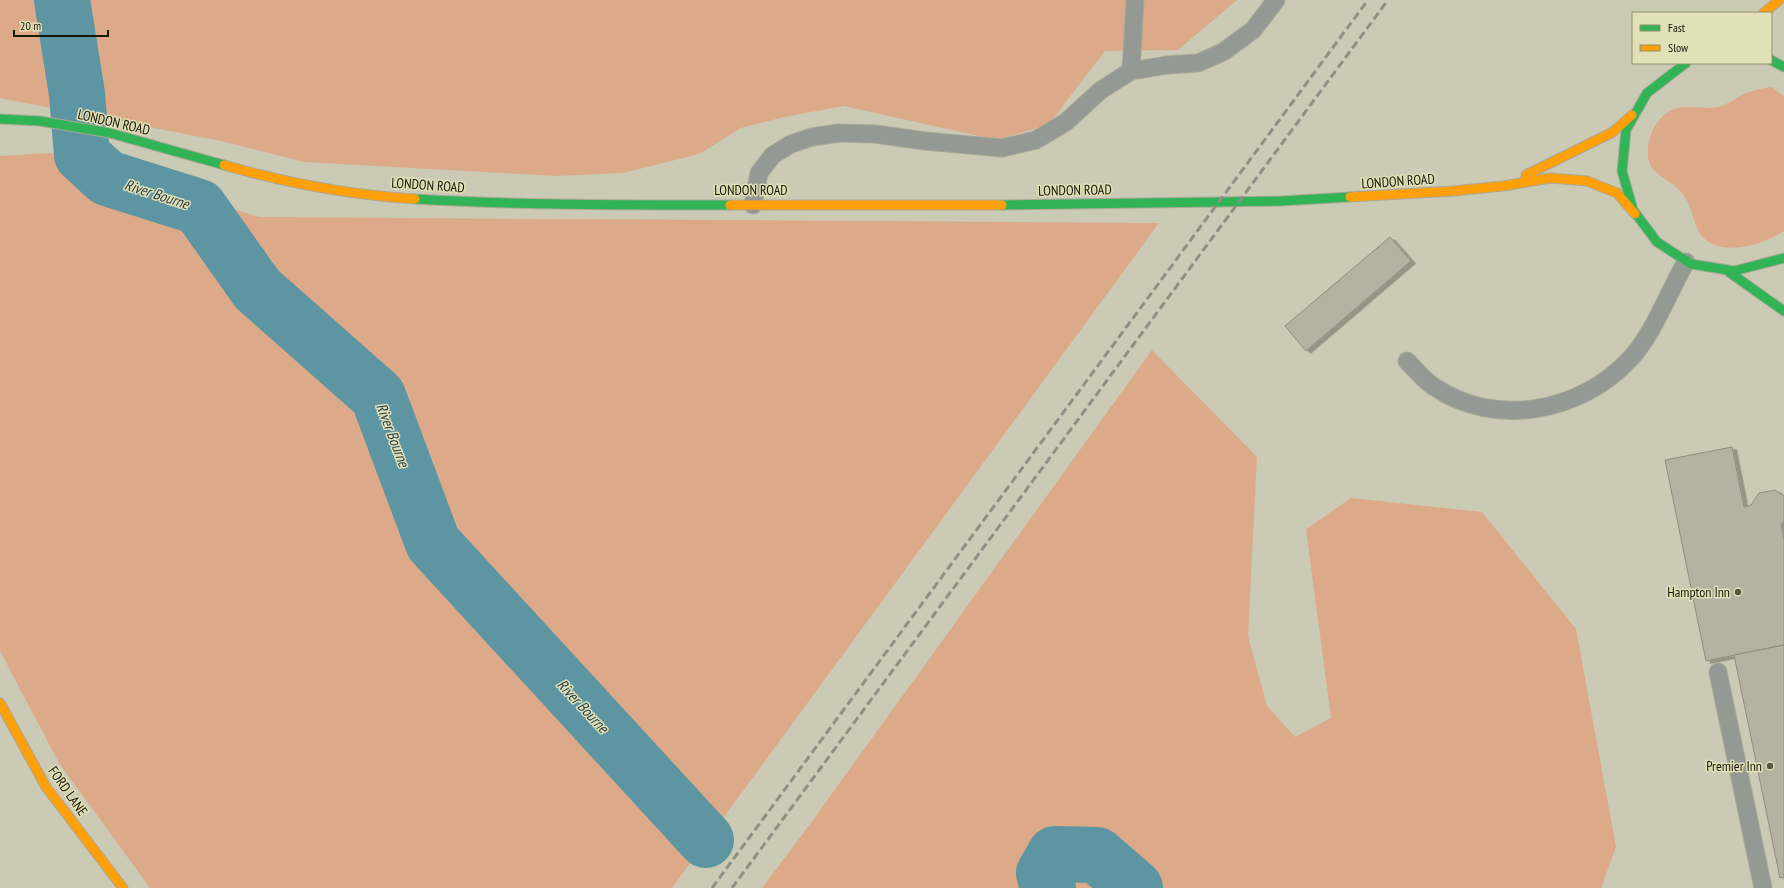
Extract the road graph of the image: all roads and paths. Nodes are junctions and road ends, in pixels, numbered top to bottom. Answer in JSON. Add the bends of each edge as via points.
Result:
{"nodes":[{"id":1,"x":1135,"y":0,"type":"edge"},
{"id":2,"x":1276,"y":0,"type":"edge"},
{"id":3,"x":1779,"y":0,"type":"edge"},
{"id":4,"x":1765,"y":12,"type":"edge"},
{"id":5,"x":1772,"y":60,"type":"edge"},
{"id":6,"x":1684,"y":64,"type":"edge"},
{"id":7,"x":1784,"y":66,"type":"edge"},
{"id":8,"x":1131,"y":71,"type":"junction"},
{"id":9,"x":1632,"y":115,"type":"junction"},
{"id":10,"x":3,"y":121,"type":"edge"},
{"id":11,"x":1503,"y":186,"type":"junction"},
{"id":12,"x":753,"y":204,"type":"junction"},
{"id":13,"x":1634,"y":214,"type":"junction"},
{"id":14,"x":1784,"y":258,"type":"edge"},
{"id":15,"x":1686,"y":262,"type":"junction"},
{"id":16,"x":1729,"y":272,"type":"junction"},
{"id":17,"x":1784,"y":311,"type":"edge"},
{"id":18,"x":1407,"y":361,"type":"dead end"},
{"id":19,"x":1718,"y":672,"type":"dead end"},
{"id":20,"x":0,"y":703,"type":"edge"},
{"id":21,"x":123,"y":888,"type":"edge"},
{"id":22,"x":1763,"y":888,"type":"edge"}],
"edges":[{"from":1,"to":8,"type":"lane"},
{"from":2,"to":8,"type":"lane","via":[[1253,30],[1223,52],[1198,63]]},
{"from":3,"to":4,"type":"main road"},
{"from":5,"to":7,"type":"main road"},
{"from":6,"to":9,"type":"main road","via":[[1656,82]]},
{"from":8,"to":12,"type":"lane","via":[[1101,90],[1066,122],[1036,140],[1002,148],[875,134],[840,133],[812,137],[791,144],[773,155],[759,173]]},
{"from":9,"to":11,"type":"main road","name":"LONDON ROAD","via":[[1613,132]]},
{"from":9,"to":13,"type":"main road","via":[[1622,148],[1622,165],[1623,182]]},
{"from":10,"to":12,"type":"main road","name":"LONDON ROAD","via":[[40,121],[110,133],[258,175],[342,192],[467,202],[609,205]]},
{"from":11,"to":12,"type":"main road","name":"LONDON ROAD","via":[[1281,201],[975,205]]},
{"from":11,"to":13,"type":"main road","name":"LONDON ROAD","via":[[1550,178],[1587,181],[1617,193]]},
{"from":13,"to":15,"type":"main road","via":[[1656,242]]},
{"from":14,"to":16,"type":"main road","via":[[1750,270]]},
{"from":15,"to":16,"type":"main road","via":[[1707,269]]},
{"from":15,"to":18,"type":"lane","via":[[1641,346],[1630,360],[1591,391],[1570,401],[1546,408],[1523,410],[1478,406],[1454,398],[1432,386]]},
{"from":16,"to":17,"type":"main road"},
{"from":19,"to":22,"type":"lane"},
{"from":20,"to":21,"type":"main road","name":"FORD LANE","via":[[46,787]]}]}
